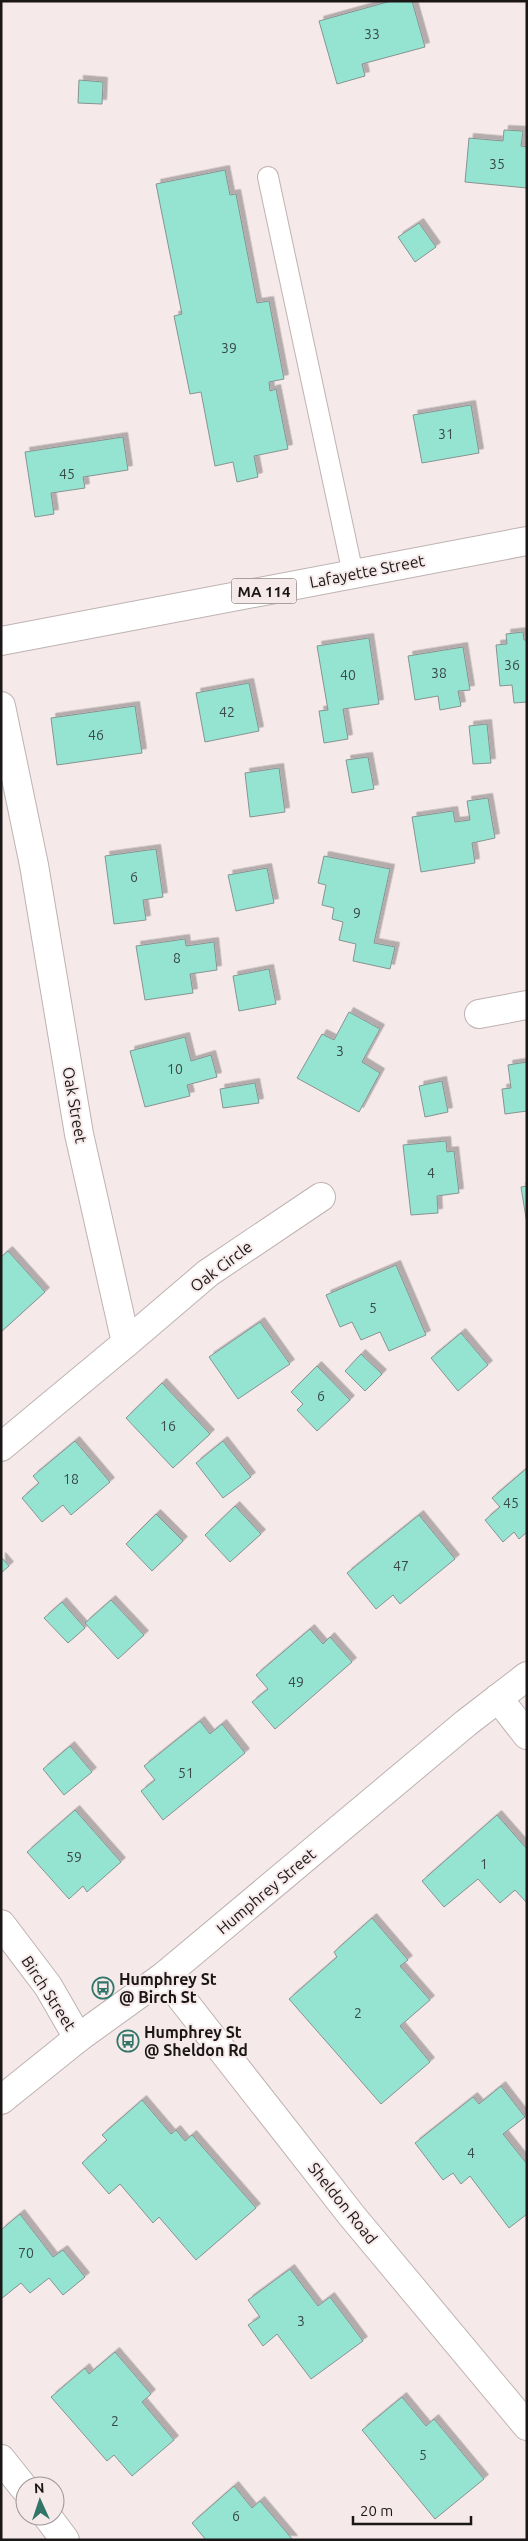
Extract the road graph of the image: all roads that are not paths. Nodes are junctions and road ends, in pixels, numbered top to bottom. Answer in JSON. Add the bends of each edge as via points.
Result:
{"nodes":[{"id":1,"x":268,"y":177,"type":"dead end"},
{"id":2,"x":527,"y":541,"type":"edge"},
{"id":3,"x":353,"y":574,"type":"junction"},
{"id":4,"x":1,"y":641,"type":"edge"},
{"id":5,"x":1,"y":706,"type":"edge"},
{"id":6,"x":527,"y":1005,"type":"edge"},
{"id":7,"x":479,"y":1014,"type":"dead end"},
{"id":8,"x":321,"y":1196,"type":"dead end"},
{"id":9,"x":126,"y":1343,"type":"junction"},
{"id":10,"x":1,"y":1447,"type":"edge"},
{"id":11,"x":527,"y":1676,"type":"edge"},
{"id":12,"x":498,"y":1698,"type":"junction"},
{"id":13,"x":527,"y":1735,"type":"edge"},
{"id":14,"x":1,"y":1924,"type":"edge"},
{"id":15,"x":164,"y":1976,"type":"junction"},
{"id":16,"x":78,"y":2038,"type":"junction"},
{"id":17,"x":1,"y":2100,"type":"edge"},
{"id":18,"x":527,"y":2426,"type":"edge"},
{"id":19,"x":1,"y":2459,"type":"edge"},
{"id":20,"x":15,"y":2476,"type":"edge"},
{"id":21,"x":54,"y":2526,"type":"edge"},
{"id":22,"x":65,"y":2540,"type":"edge"}],
"edges":[{"from":1,"to":3,"type":"lane"},
{"from":2,"to":3,"type":"street","name":"Lafayette Street","number":"MA 114"},
{"from":3,"to":4,"type":"street","name":"Lafayette Street","number":"MA 114"},
{"from":5,"to":9,"type":"street","name":"Oak Street","via":[[35,874],[79,1134]]},
{"from":6,"to":7,"type":"street"},
{"from":8,"to":9,"type":"street","name":"Oak Circle","via":[[208,1273]]},
{"from":9,"to":10,"type":"street"},
{"from":11,"to":12,"type":"street","name":"Humphrey Street"},
{"from":12,"to":13,"type":"street"},
{"from":12,"to":15,"type":"street","name":"Humphrey Street"},
{"from":14,"to":16,"type":"street","name":"Birch Street","via":[[48,1986]]},
{"from":15,"to":16,"type":"street","name":"Humphrey Street"},
{"from":15,"to":18,"type":"street","name":"Sheldon Road","via":[[352,2216]]},
{"from":16,"to":17,"type":"street","name":"Humphrey Street"},
{"from":19,"to":20,"type":"street"},
{"from":21,"to":22,"type":"street"}]}
